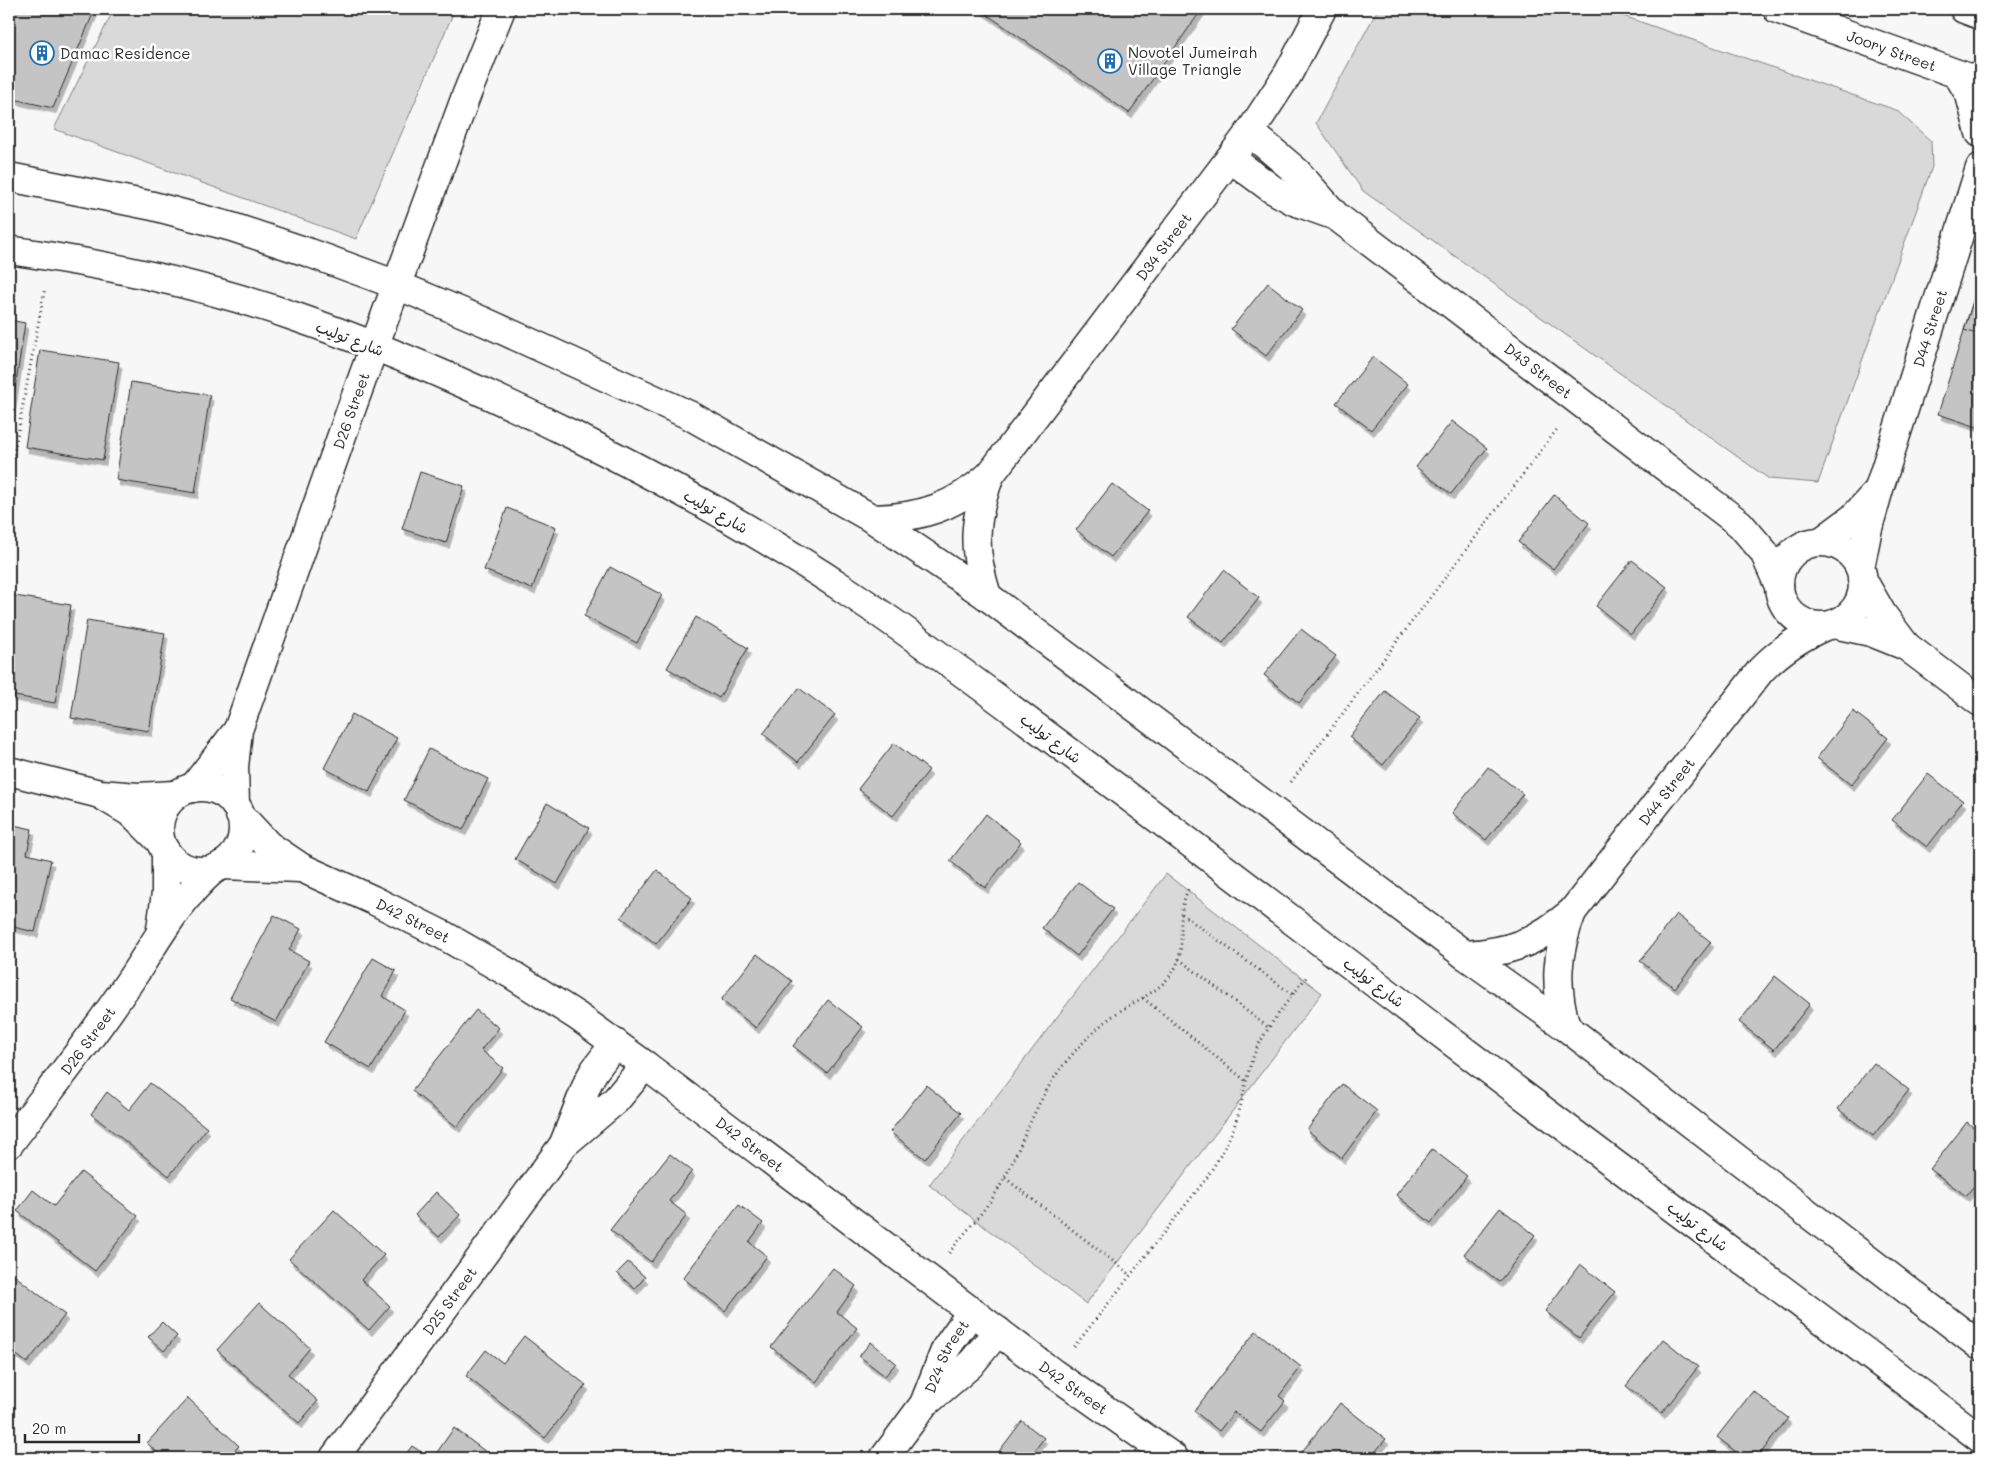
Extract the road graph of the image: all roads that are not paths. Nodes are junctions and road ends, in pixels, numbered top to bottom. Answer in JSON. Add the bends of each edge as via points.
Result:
{"nodes":[{"id":1,"x":500,"y":9,"type":"edge"},
{"id":2,"x":1322,"y":9,"type":"edge"},
{"id":3,"x":1777,"y":9,"type":"edge"},
{"id":4,"x":1964,"y":9,"type":"edge"},
{"id":5,"x":1980,"y":14,"type":"edge"},
{"id":6,"x":1969,"y":78,"type":"edge"},
{"id":7,"x":1250,"y":132,"type":"junction"},
{"id":8,"x":1980,"y":133,"type":"edge"},
{"id":9,"x":1230,"y":158,"type":"junction"},
{"id":10,"x":1980,"y":168,"type":"edge"},
{"id":11,"x":9,"y":177,"type":"edge"},
{"id":12,"x":1336,"y":216,"type":"junction"},
{"id":13,"x":9,"y":250,"type":"edge"},
{"id":14,"x":397,"y":285,"type":"junction"},
{"id":15,"x":374,"y":346,"type":"junction"},
{"id":16,"x":990,"y":475,"type":"junction"},
{"id":17,"x":1879,"y":489,"type":"junction"},
{"id":18,"x":873,"y":520,"type":"junction"},
{"id":19,"x":1740,"y":524,"type":"junction"},
{"id":20,"x":1815,"y":542,"type":"junction"},
{"id":21,"x":1861,"y":574,"type":"junction"},
{"id":22,"x":1780,"y":593,"type":"junction"},
{"id":23,"x":987,"y":596,"type":"junction"},
{"id":24,"x":1829,"y":625,"type":"junction"},
{"id":25,"x":1906,"y":646,"type":"junction"},
{"id":26,"x":1760,"y":670,"type":"junction"},
{"id":27,"x":1980,"y":702,"type":"edge"},
{"id":28,"x":238,"y":730,"type":"junction"},
{"id":29,"x":9,"y":771,"type":"edge"},
{"id":30,"x":184,"y":792,"type":"junction"},
{"id":31,"x":100,"y":794,"type":"junction"},
{"id":32,"x":238,"y":810,"type":"junction"},
{"id":33,"x":163,"y":847,"type":"junction"},
{"id":34,"x":218,"y":867,"type":"junction"},
{"id":35,"x":302,"y":868,"type":"junction"},
{"id":36,"x":1572,"y":912,"type":"junction"},
{"id":37,"x":161,"y":932,"type":"junction"},
{"id":38,"x":1466,"y":955,"type":"junction"},
{"id":39,"x":1566,"y":1027,"type":"junction"},
{"id":40,"x":615,"y":1043,"type":"junction"},
{"id":41,"x":645,"y":1065,"type":"junction"},
{"id":42,"x":9,"y":1144,"type":"edge"},
{"id":43,"x":564,"y":1144,"type":"junction"},
{"id":44,"x":972,"y":1311,"type":"junction"},
{"id":45,"x":998,"y":1331,"type":"junction"},
{"id":46,"x":1980,"y":1346,"type":"edge"},
{"id":47,"x":924,"y":1404,"type":"junction"},
{"id":48,"x":1980,"y":1438,"type":"edge"},
{"id":49,"x":334,"y":1458,"type":"edge"},
{"id":50,"x":884,"y":1458,"type":"edge"},
{"id":51,"x":1174,"y":1458,"type":"edge"}],
"edges":[{"from":1,"to":14,"type":"street","name":"D26 Street"},
{"from":2,"to":7,"type":"street","name":"D34 Street","via":[[1288,74]]},
{"from":3,"to":6,"type":"street","name":"Joory Street"},
{"from":4,"to":5,"type":"street"},
{"from":6,"to":8,"type":"street"},
{"from":7,"to":9,"type":"street","name":"D34 Street"},
{"from":7,"to":12,"type":"street","name":"D43 Street","via":[[1296,172]]},
{"from":9,"to":12,"type":"street","name":"D43 Street","via":[[1272,189]]},
{"from":9,"to":16,"type":"street","name":"D34 Street"},
{"from":10,"to":17,"type":"street","name":"D44 Street"},
{"from":11,"to":14,"type":"street","via":[[153,206],[232,227]]},
{"from":12,"to":19,"type":"street","name":"D43 Street"},
{"from":13,"to":15,"type":"street","name":"شارع توليب","via":[[131,271],[211,291],[289,314]]},
{"from":14,"to":15,"type":"street","name":"D26 Street"},
{"from":14,"to":18,"type":"street","via":[[689,415]]},
{"from":15,"to":28,"type":"street","name":"D26 Street"},
{"from":15,"to":48,"type":"street","name":"شارع توليب","via":[[464,383],[650,473],[782,549],[847,591],[910,634],[1209,856]]},
{"from":16,"to":18,"type":"street","name":"D34 Street","via":[[956,501],[937,509],[916,516]]},
{"from":16,"to":23,"type":"street","name":"D34 Street","via":[[976,523],[975,548]]},
{"from":17,"to":20,"type":"street","name":"D44 Street","via":[[1853,518]]},
{"from":17,"to":21,"type":"street","name":"D44 Street","via":[[1868,528]]},
{"from":18,"to":23,"type":"street"},
{"from":19,"to":20,"type":"street","name":"D43 Street","via":[[1773,536]]},
{"from":19,"to":22,"type":"street","name":"D43 Street","via":[[1764,552]]},
{"from":20,"to":21,"type":"street","via":[[1841,547],[1849,552]]},
{"from":20,"to":22,"type":"street","via":[[1798,548],[1789,556],[1783,565]]},
{"from":21,"to":24,"type":"street","via":[[1861,598],[1856,607]]},
{"from":21,"to":25,"type":"street","via":[[1882,614]]},
{"from":22,"to":24,"type":"street","via":[[1786,607],[1799,620],[1816,626]]},
{"from":22,"to":26,"type":"street","name":"D44 Street","via":[[1774,635]]},
{"from":23,"to":38,"type":"street"},
{"from":24,"to":25,"type":"street","via":[[1871,632]]},
{"from":24,"to":26,"type":"street","name":"D44 Street","via":[[1790,644]]},
{"from":25,"to":27,"type":"street"},
{"from":26,"to":36,"type":"street","name":"D44 Street"},
{"from":28,"to":30,"type":"street","name":"D26 Street"},
{"from":28,"to":32,"type":"street","name":"D26 Street","via":[[234,767]]},
{"from":29,"to":31,"type":"street"},
{"from":30,"to":31,"type":"street","via":[[138,797]]},
{"from":30,"to":32,"type":"street","via":[[212,789],[228,798]]},
{"from":30,"to":33,"type":"street","via":[[168,802],[162,811],[158,831]]},
{"from":31,"to":33,"type":"street","via":[[133,814]]},
{"from":32,"to":34,"type":"street","via":[[242,825],[240,844],[236,852]]},
{"from":32,"to":35,"type":"street","name":"D42 Street","via":[[268,845]]},
{"from":33,"to":34,"type":"street","via":[[172,860],[187,869],[205,871]]},
{"from":33,"to":37,"type":"street","name":"D26 Street","via":[[166,892]]},
{"from":34,"to":35,"type":"street","name":"D42 Street"},
{"from":34,"to":37,"type":"street","name":"D26 Street","via":[[184,898]]},
{"from":35,"to":40,"type":"street","name":"D42 Street","via":[[443,935],[511,974]]},
{"from":36,"to":38,"type":"street","name":"D44 Street","via":[[1534,940],[1512,948]]},
{"from":36,"to":39,"type":"street","name":"D44 Street","via":[[1558,957],[1560,1005]]},
{"from":37,"to":42,"type":"street","name":"D26 Street","via":[[107,1014]]},
{"from":38,"to":39,"type":"street"},
{"from":39,"to":46,"type":"street"},
{"from":40,"to":41,"type":"street","name":"D42 Street"},
{"from":40,"to":43,"type":"street","name":"D25 Street","via":[[588,1082]]},
{"from":41,"to":43,"type":"street","name":"D25 Street","via":[[616,1100]]},
{"from":41,"to":44,"type":"street","name":"D42 Street"},
{"from":43,"to":49,"type":"street","name":"D25 Street"},
{"from":44,"to":45,"type":"street","name":"D42 Street"},
{"from":44,"to":47,"type":"street","name":"D24 Street","via":[[946,1348]]},
{"from":45,"to":47,"type":"street","name":"D24 Street","via":[[970,1365]]},
{"from":45,"to":51,"type":"street","name":"D42 Street"},
{"from":47,"to":50,"type":"street","name":"D24 Street"}]}
